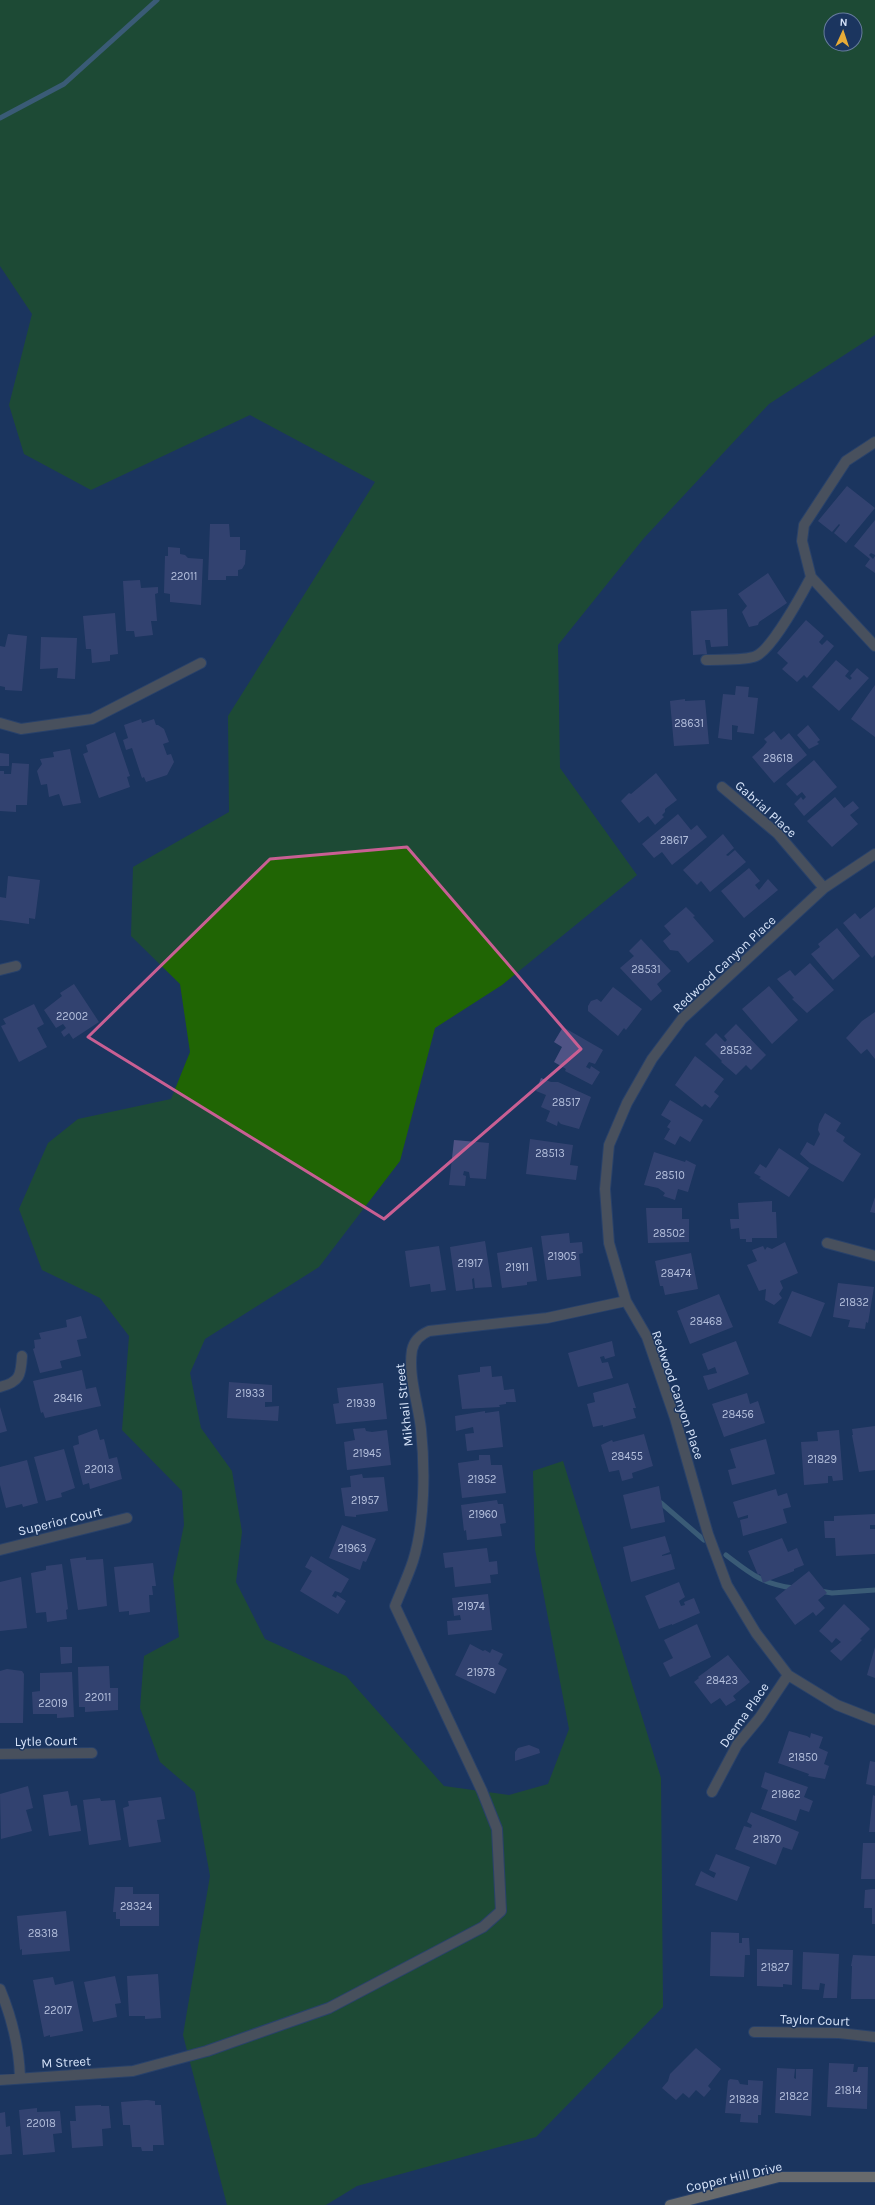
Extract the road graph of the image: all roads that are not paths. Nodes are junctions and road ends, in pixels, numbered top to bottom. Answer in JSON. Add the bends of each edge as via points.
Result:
{"nodes":[{"id":1,"x":875,"y":442,"type":"edge"},
{"id":2,"x":811,"y":577,"type":"junction"},
{"id":3,"x":875,"y":646,"type":"edge"},
{"id":4,"x":706,"y":660,"type":"dead end"},
{"id":5,"x":201,"y":663,"type":"dead end"},
{"id":6,"x":0,"y":723,"type":"edge"},
{"id":7,"x":722,"y":787,"type":"dead end"},
{"id":8,"x":875,"y":854,"type":"edge"},
{"id":9,"x":824,"y":888,"type":"junction"},
{"id":10,"x":16,"y":966,"type":"dead end"},
{"id":11,"x":0,"y":970,"type":"edge"},
{"id":12,"x":827,"y":1243,"type":"dead end"},
{"id":13,"x":875,"y":1256,"type":"edge"},
{"id":14,"x":626,"y":1301,"type":"junction"},
{"id":15,"x":22,"y":1356,"type":"dead end"},
{"id":16,"x":0,"y":1387,"type":"edge"},
{"id":17,"x":126,"y":1518,"type":"dead end"},
{"id":18,"x":0,"y":1550,"type":"edge"},
{"id":19,"x":395,"y":1606,"type":"joint"},
{"id":20,"x":788,"y":1675,"type":"junction"},
{"id":21,"x":875,"y":1720,"type":"edge"},
{"id":22,"x":92,"y":1753,"type":"dead end"},
{"id":23,"x":0,"y":1754,"type":"edge"},
{"id":24,"x":712,"y":1792,"type":"dead end"},
{"id":25,"x":0,"y":1989,"type":"edge"},
{"id":26,"x":754,"y":2032,"type":"dead end"},
{"id":27,"x":875,"y":2037,"type":"edge"},
{"id":28,"x":20,"y":2077,"type":"junction"},
{"id":29,"x":0,"y":2080,"type":"edge"},
{"id":30,"x":875,"y":2177,"type":"edge"},
{"id":31,"x":670,"y":2205,"type":"edge"}],
"edges":[{"from":1,"to":2,"type":"street","via":[[846,461],[804,525],[802,541]]},
{"from":2,"to":3,"type":"street"},
{"from":2,"to":4,"type":"street","via":[[794,610],[758,655]]},
{"from":5,"to":6,"type":"street","via":[[92,720],[21,729]]},
{"from":7,"to":9,"type":"street","name":"Gabrial Place","via":[[778,834]]},
{"from":8,"to":9,"type":"street","name":"Redwood Canyon Place"},
{"from":9,"to":14,"type":"street","name":"Redwood Canyon Place","via":[[682,1019],[652,1059],[627,1103],[609,1145],[605,1189],[609,1243]]},
{"from":10,"to":11,"type":"street"},
{"from":12,"to":13,"type":"street"},
{"from":14,"to":19,"type":"street","name":"Mikhail Street","via":[[547,1318],[429,1331],[418,1336],[413,1349],[411,1367],[421,1428],[424,1468],[422,1497],[413,1560]]},
{"from":14,"to":20,"type":"street","name":"Redwood Canyon Place","via":[[646,1337],[675,1418],[708,1534],[727,1585],[756,1632]]},
{"from":15,"to":16,"type":"street","via":[[18,1380]]},
{"from":17,"to":18,"type":"street","name":"Superior Court"},
{"from":19,"to":28,"type":"street","name":"M Street","via":[[497,1829],[501,1911],[483,1927],[329,2008],[207,2051],[133,2071]]},
{"from":20,"to":21,"type":"street","name":"Redwood Canyon Place","via":[[837,1705]]},
{"from":20,"to":24,"type":"street","name":"Deema Place","via":[[760,1717],[737,1745]]},
{"from":22,"to":23,"type":"street","name":"Lytle Court"},
{"from":25,"to":28,"type":"street","via":[[19,2050]]},
{"from":26,"to":27,"type":"street","name":"Taylor Court","via":[[839,2033]]},
{"from":28,"to":29,"type":"street","name":"M Street"},
{"from":30,"to":31,"type":"main road","name":"Copper Hill Drive","via":[[779,2177]]}]}
